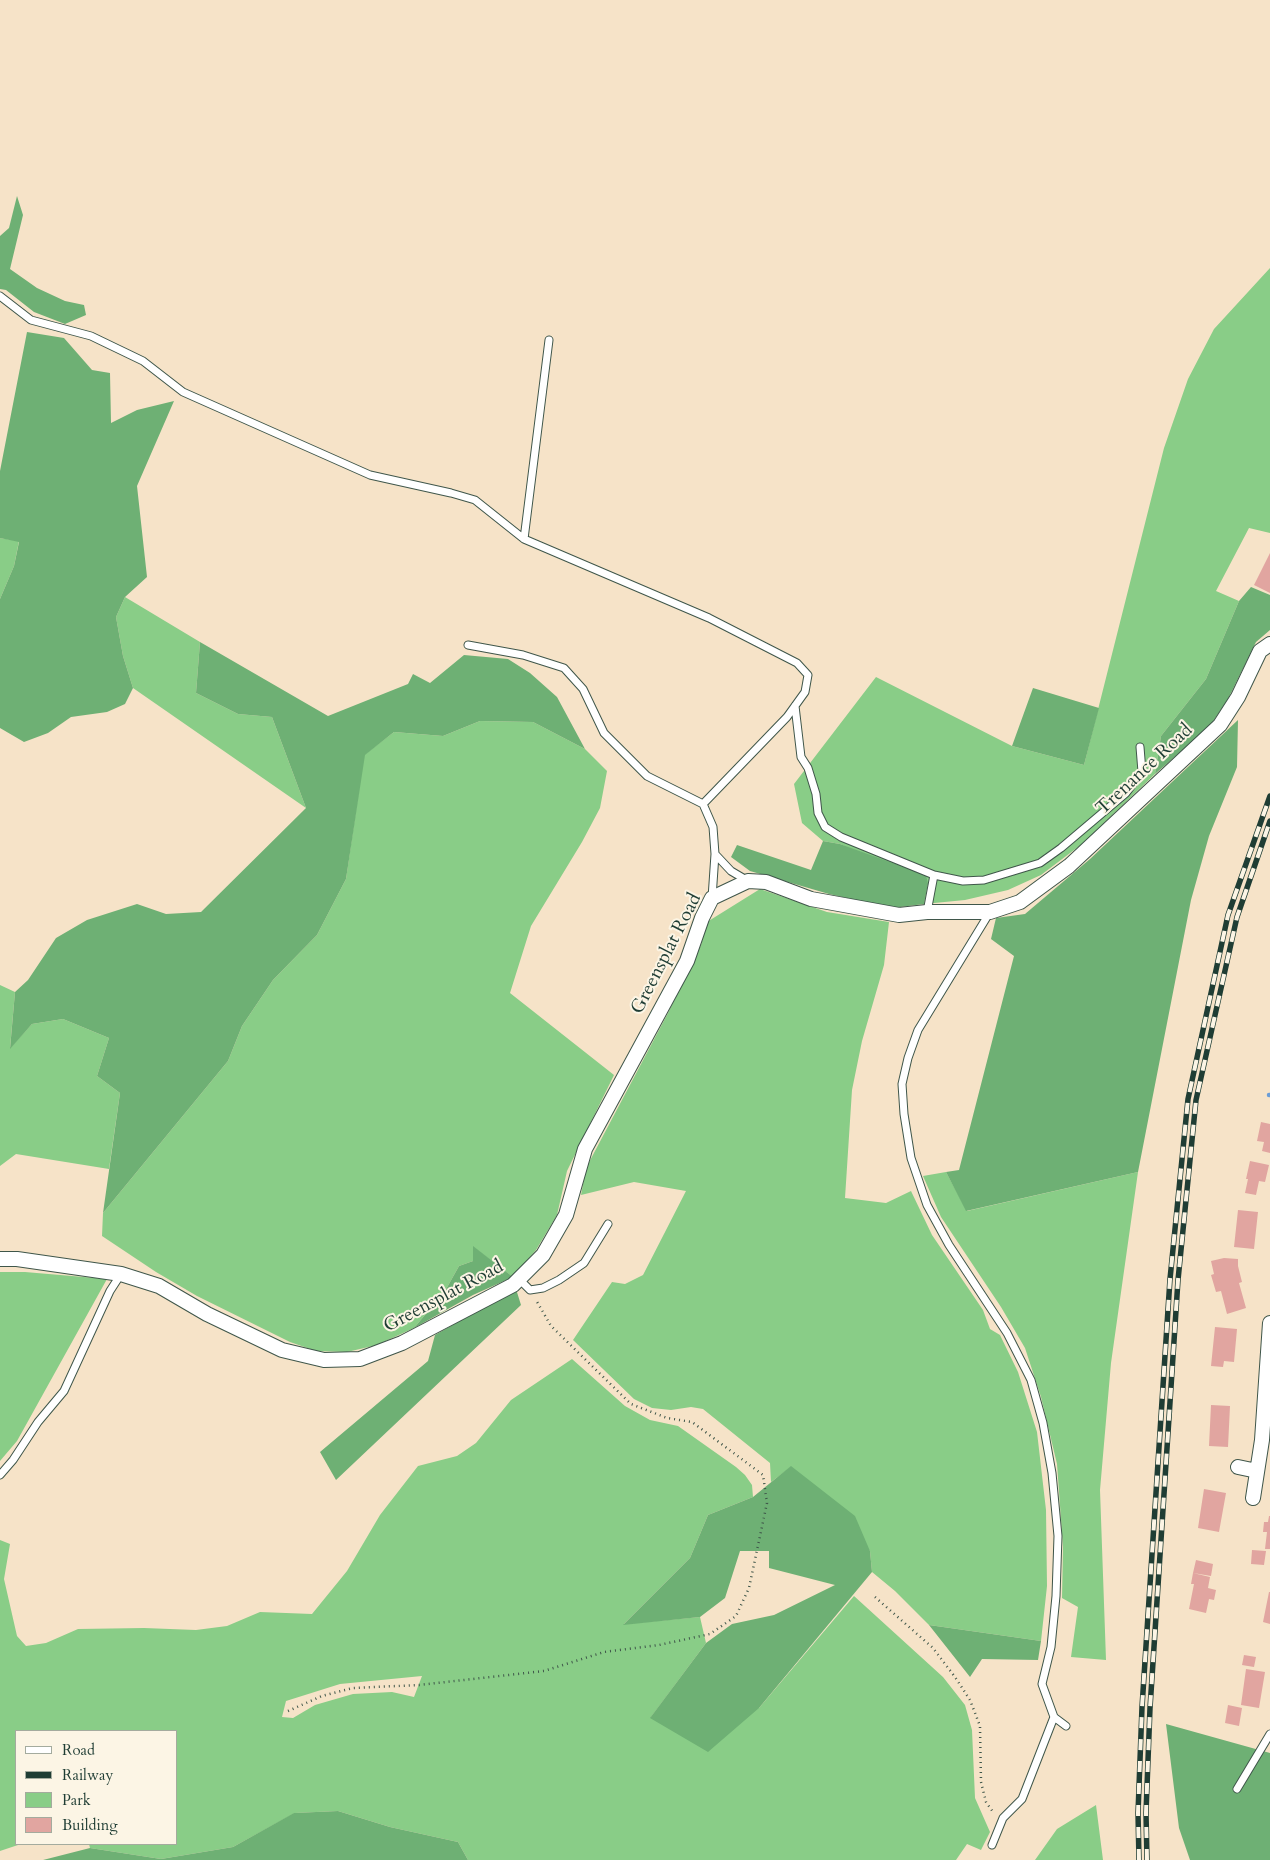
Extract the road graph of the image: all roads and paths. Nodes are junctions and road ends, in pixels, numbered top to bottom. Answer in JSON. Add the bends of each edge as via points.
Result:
{"nodes":[{"id":1,"x":0,"y":296,"type":"edge"},
{"id":2,"x":549,"y":340,"type":"dead end"},
{"id":3,"x":524,"y":539,"type":"junction"},
{"id":4,"x":1270,"y":644,"type":"edge"},
{"id":5,"x":468,"y":645,"type":"dead end"},
{"id":6,"x":795,"y":706,"type":"junction"},
{"id":7,"x":1140,"y":747,"type":"dead end"},
{"id":8,"x":703,"y":804,"type":"junction"},
{"id":9,"x":715,"y":854,"type":"junction"},
{"id":10,"x":934,"y":875,"type":"junction"},
{"id":11,"x":748,"y":881,"type":"junction"},
{"id":12,"x":712,"y":898,"type":"junction"},
{"id":13,"x":927,"y":912,"type":"junction"},
{"id":14,"x":990,"y":912,"type":"junction"},
{"id":15,"x":608,"y":1224,"type":"dead end"},
{"id":16,"x":0,"y":1259,"type":"edge"},
{"id":17,"x":121,"y":1274,"type":"junction"},
{"id":18,"x":519,"y":1279,"type":"junction"},
{"id":19,"x":530,"y":1290,"type":"junction"},
{"id":20,"x":1270,"y":1323,"type":"edge"},
{"id":21,"x":1238,"y":1467,"type":"dead end"},
{"id":22,"x":1257,"y":1471,"type":"junction"},
{"id":23,"x":0,"y":1475,"type":"edge"},
{"id":24,"x":1253,"y":1498,"type":"dead end"},
{"id":25,"x":874,"y":1597,"type":"dead end"},
{"id":26,"x":288,"y":1711,"type":"dead end"},
{"id":27,"x":1054,"y":1716,"type":"junction"},
{"id":28,"x":1066,"y":1726,"type":"dead end"},
{"id":29,"x":1270,"y":1734,"type":"edge"},
{"id":30,"x":1236,"y":1789,"type":"dead end"},
{"id":31,"x":1003,"y":1818,"type":"junction"},
{"id":32,"x":992,"y":1845,"type":"dead end"}],
"edges":[{"from":1,"to":3,"type":"lane","via":[[31,320],[91,336],[143,361],[183,392],[370,475],[475,500]]},
{"from":2,"to":3,"type":"lane"},
{"from":3,"to":6,"type":"lane","via":[[709,618],[797,663],[808,675],[805,692]]},
{"from":4,"to":14,"type":"street","name":"Trenance Road","via":[[1260,651],[1238,697],[1220,725],[1069,866],[1020,902]]},
{"from":5,"to":8,"type":"lane","via":[[523,655],[564,668],[583,689],[604,733],[647,776]]},
{"from":6,"to":8,"type":"lane"},
{"from":6,"to":10,"type":"lane","via":[[801,757],[808,768],[818,812],[825,827],[841,837]]},
{"from":7,"to":10,"type":"lane","via":[[1142,772],[1126,793],[1040,863],[984,880]]},
{"from":8,"to":9,"type":"lane","via":[[713,827]]},
{"from":9,"to":11,"type":"lane","via":[[731,871]]},
{"from":9,"to":12,"type":"lane"},
{"from":10,"to":13,"type":"lane"},
{"from":11,"to":12,"type":"street","name":"Greensplat Road"},
{"from":11,"to":13,"type":"street","name":"Trenance Road","via":[[766,882],[810,899],[899,915]]},
{"from":12,"to":18,"type":"street","name":"Greensplat Road","via":[[687,960],[585,1149],[566,1215],[543,1255]]},
{"from":13,"to":14,"type":"street","name":"Trenance Road"},
{"from":14,"to":27,"type":"lane","via":[[918,1030],[902,1084],[904,1114],[911,1158],[927,1205],[963,1268],[1007,1333],[1031,1380],[1043,1423],[1058,1536],[1051,1647],[1042,1684]]},
{"from":15,"to":19,"type":"lane","via":[[584,1263],[543,1288]]},
{"from":16,"to":17,"type":"street","name":"Greensplat Road"},
{"from":17,"to":18,"type":"street","name":"Greensplat Road","via":[[159,1286],[207,1314],[282,1350],[324,1360],[360,1359],[402,1344]]},
{"from":17,"to":23,"type":"lane","via":[[64,1391]]},
{"from":18,"to":19,"type":"lane"},
{"from":19,"to":26,"type":"path","via":[[550,1326],[631,1404],[667,1418],[692,1422],[763,1475],[766,1503],[749,1588],[736,1616],[710,1634],[604,1652],[544,1671],[420,1685],[353,1688],[322,1696]]},
{"from":20,"to":22,"type":"street"},
{"from":21,"to":22,"type":"street"},
{"from":22,"to":24,"type":"street"},
{"from":25,"to":31,"type":"path","via":[[933,1648],[970,1700],[980,1726],[981,1782],[986,1802]]},
{"from":27,"to":28,"type":"lane"},
{"from":27,"to":31,"type":"lane","via":[[1022,1799]]},
{"from":29,"to":30,"type":"lane"},
{"from":31,"to":32,"type":"lane"}]}
